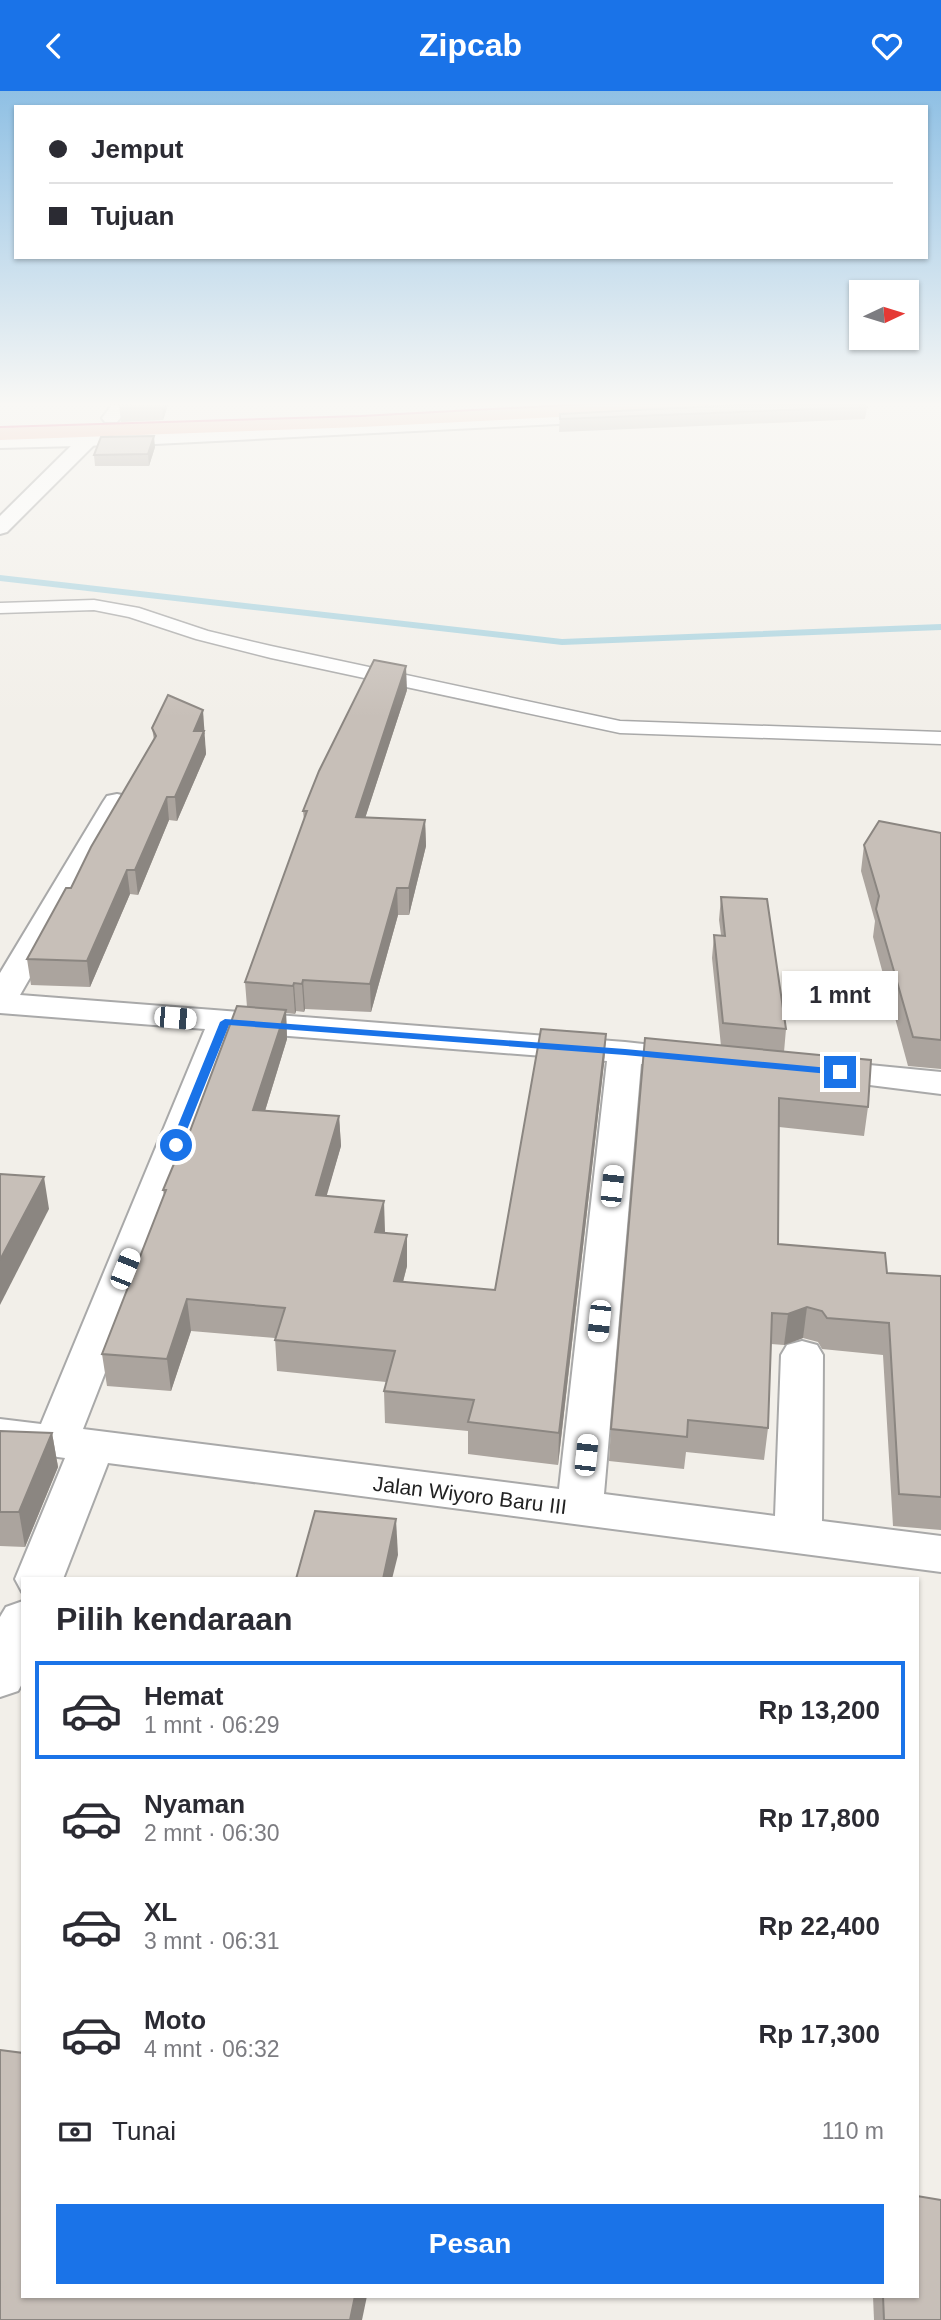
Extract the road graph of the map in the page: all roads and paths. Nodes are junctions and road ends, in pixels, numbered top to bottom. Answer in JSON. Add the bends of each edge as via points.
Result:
{"nodes":[{"id":1,"x":19,"y":509,"type":"edge"},
{"id":2,"x":0,"y":528,"type":"edge"},
{"id":3,"x":0,"y":608,"type":"edge"},
{"id":4,"x":941,"y":738,"type":"edge"},
{"id":5,"x":130,"y":781,"type":"edge"},
{"id":6,"x":0,"y":1002,"type":"edge"},
{"id":7,"x":225,"y":1022,"type":"junction"},
{"id":8,"x":625,"y":1052,"type":"junction"},
{"id":9,"x":721,"y":1060,"type":"edge"},
{"id":10,"x":790,"y":1067,"type":"edge"},
{"id":11,"x":941,"y":1083,"type":"edge"},
{"id":12,"x":803,"y":1355,"type":"dead end"},
{"id":13,"x":0,"y":1434,"type":"edge"},
{"id":14,"x":74,"y":1444,"type":"junction"},
{"id":15,"x":580,"y":1509,"type":"junction"},
{"id":16,"x":798,"y":1535,"type":"junction"},
{"id":17,"x":941,"y":1554,"type":"edge"},
{"id":18,"x":40,"y":1577,"type":"edge"},
{"id":19,"x":21,"y":1625,"type":"edge"},
{"id":20,"x":0,"y":1677,"type":"edge"}],
"edges":[{"from":1,"to":2,"type":"street"},
{"from":3,"to":4,"type":"lane","via":[[94,605],[133,612],[271,652],[620,727]]},
{"from":5,"to":6,"type":"street"},
{"from":6,"to":7,"type":"street"},
{"from":7,"to":8,"type":"street"},
{"from":7,"to":14,"type":"street"},
{"from":8,"to":9,"type":"street"},
{"from":8,"to":15,"type":"street"},
{"from":10,"to":11,"type":"street"},
{"from":12,"to":16,"type":"street"},
{"from":13,"to":14,"type":"street","name":"Jalan Wiyoro Baru III"},
{"from":14,"to":15,"type":"street","name":"Jalan Wiyoro Baru III"},
{"from":14,"to":18,"type":"street"},
{"from":15,"to":16,"type":"street","name":"Jalan Wiyoro Baru III"},
{"from":16,"to":17,"type":"street","name":"Jalan Wiyoro Baru III"},
{"from":19,"to":20,"type":"street"}]}
